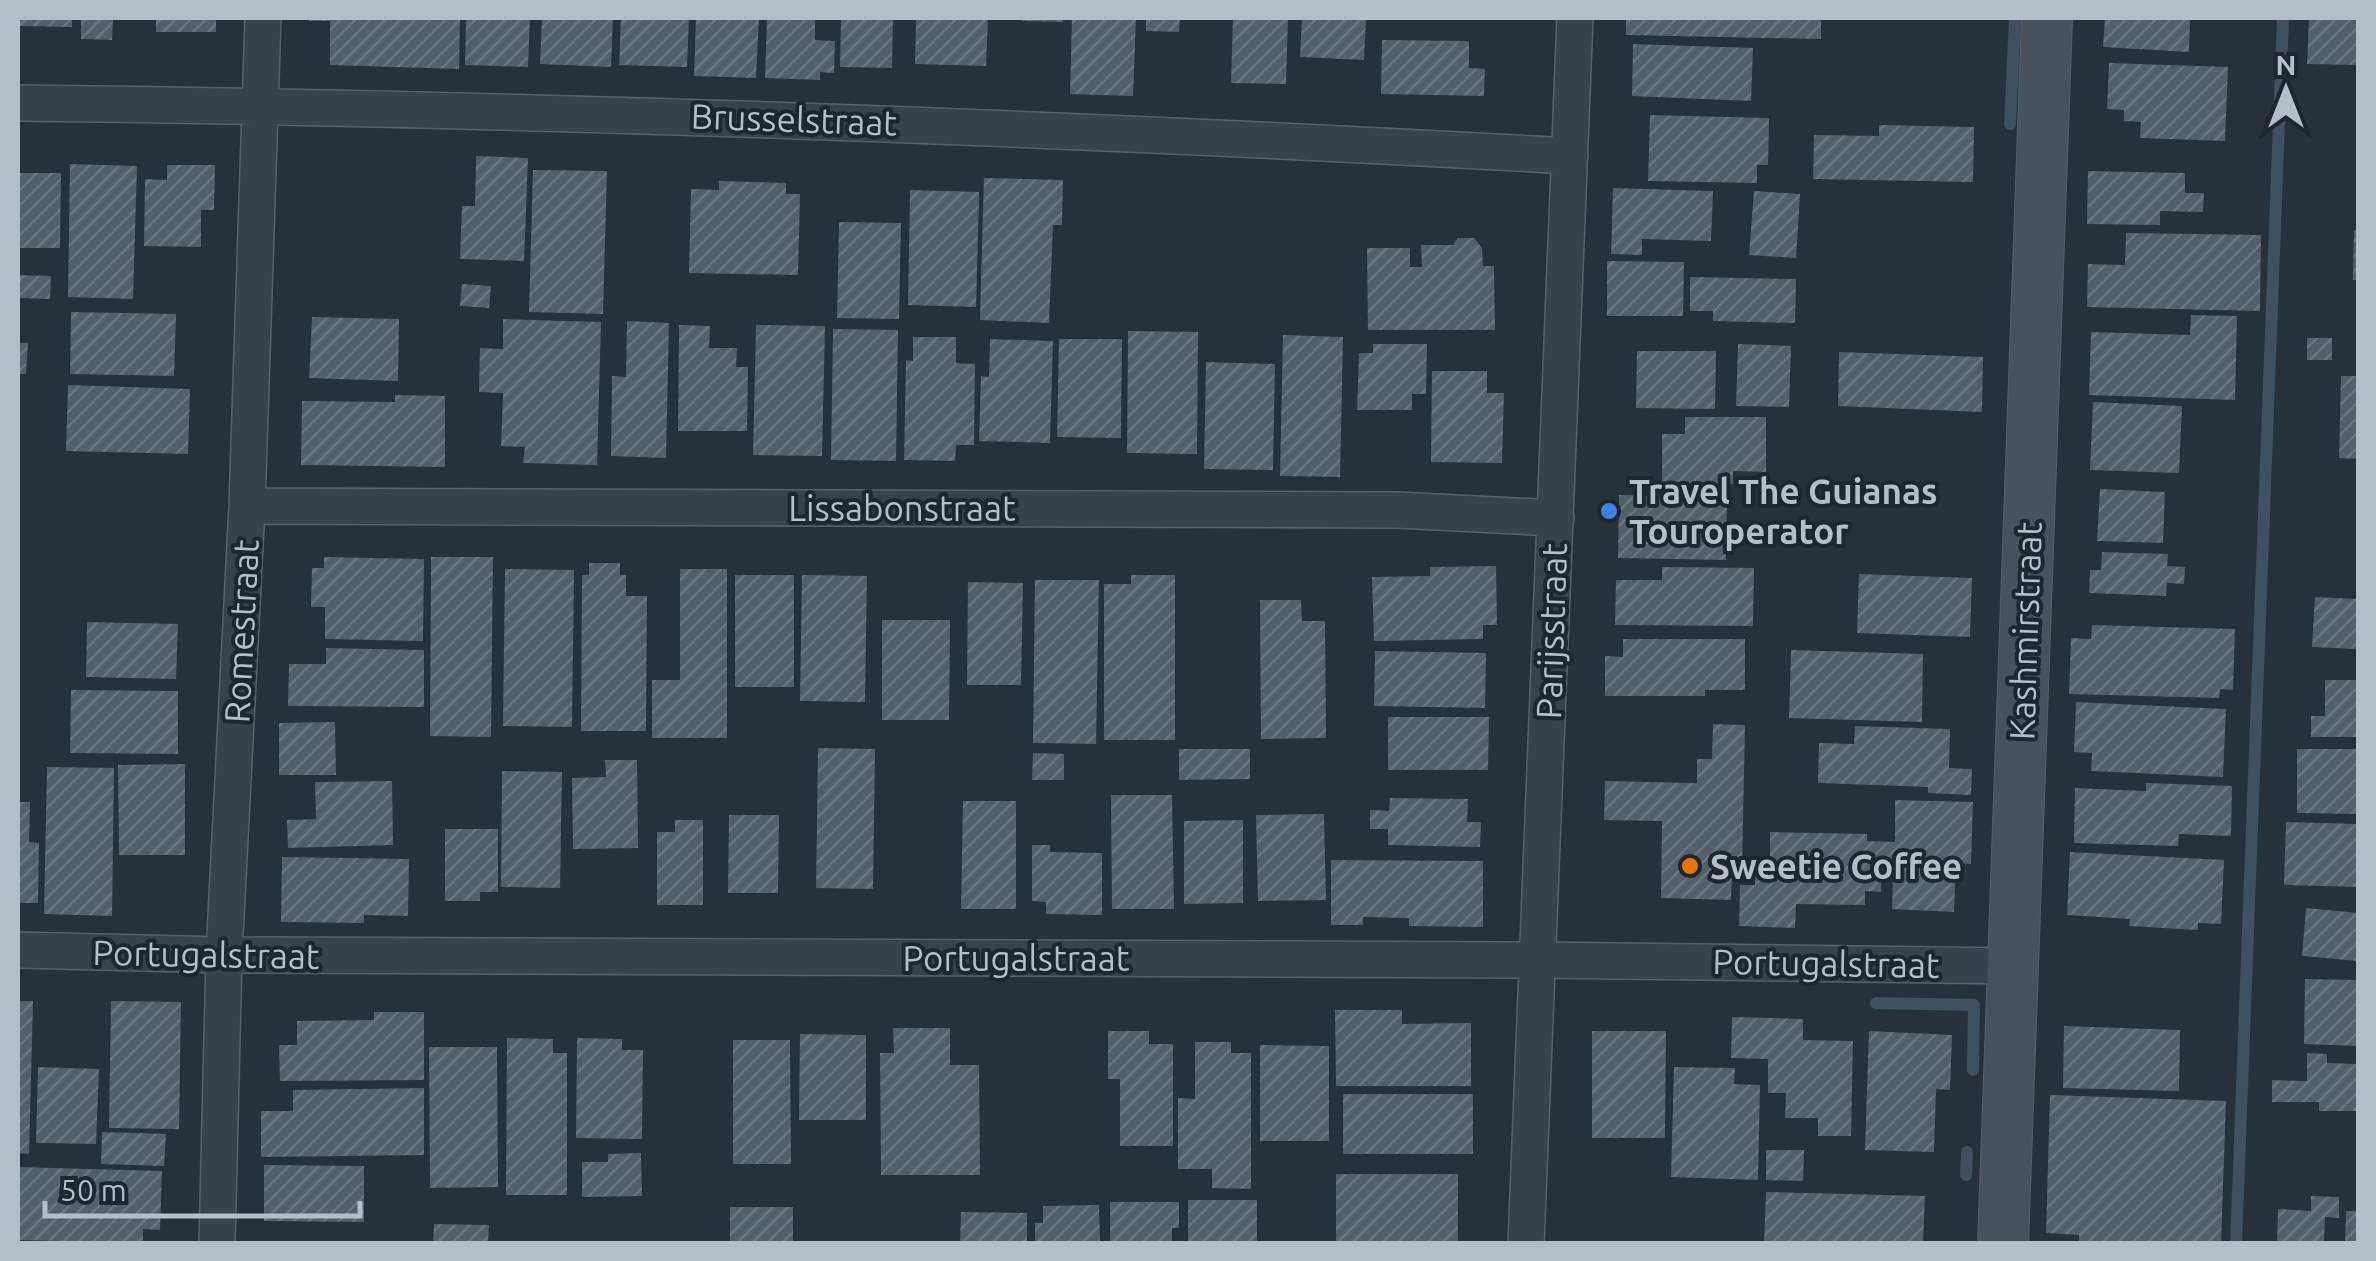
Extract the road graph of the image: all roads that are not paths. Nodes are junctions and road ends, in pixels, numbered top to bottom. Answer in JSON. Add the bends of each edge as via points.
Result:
{"nodes":[{"id":1,"x":263,"y":18,"type":"edge"},
{"id":2,"x":1575,"y":18,"type":"edge"},
{"id":3,"x":2048,"y":18,"type":"edge"},
{"id":4,"x":18,"y":103,"type":"edge"},
{"id":5,"x":259,"y":106,"type":"junction"},
{"id":6,"x":1570,"y":156,"type":"junction"},
{"id":7,"x":248,"y":506,"type":"junction"},
{"id":8,"x":1556,"y":518,"type":"junction"},
{"id":9,"x":18,"y":950,"type":"edge"},
{"id":10,"x":224,"y":956,"type":"junction"},
{"id":11,"x":1538,"y":960,"type":"junction"},
{"id":12,"x":2014,"y":966,"type":"junction"},
{"id":13,"x":217,"y":1244,"type":"edge"},
{"id":14,"x":1526,"y":1244,"type":"edge"},
{"id":15,"x":2003,"y":1244,"type":"edge"}],
"edges":[{"from":1,"to":5,"type":"street","name":"Romestraat"},
{"from":2,"to":6,"type":"street","name":"Parijsstraat"},
{"from":3,"to":12,"type":"street","name":"Kashmirstraat"},
{"from":4,"to":5,"type":"street","name":"Brusselstraat"},
{"from":5,"to":6,"type":"street","name":"Brusselstraat","via":[[1142,132]]},
{"from":5,"to":7,"type":"street","name":"Romestraat"},
{"from":6,"to":8,"type":"street","name":"Parijsstraat"},
{"from":7,"to":8,"type":"street","name":"Lissabonstraat","via":[[1377,510]]},
{"from":7,"to":10,"type":"street","name":"Romestraat"},
{"from":8,"to":11,"type":"street","name":"Parijsstraat"},
{"from":9,"to":10,"type":"street","name":"Portugalstraat"},
{"from":10,"to":11,"type":"street","name":"Portugalstraat"},
{"from":10,"to":13,"type":"street","name":"Romestraat"},
{"from":11,"to":12,"type":"street","name":"Portugalstraat"},
{"from":11,"to":14,"type":"street","name":"Parijsstraat"},
{"from":12,"to":15,"type":"street","name":"Kashmirstraat"}]}
